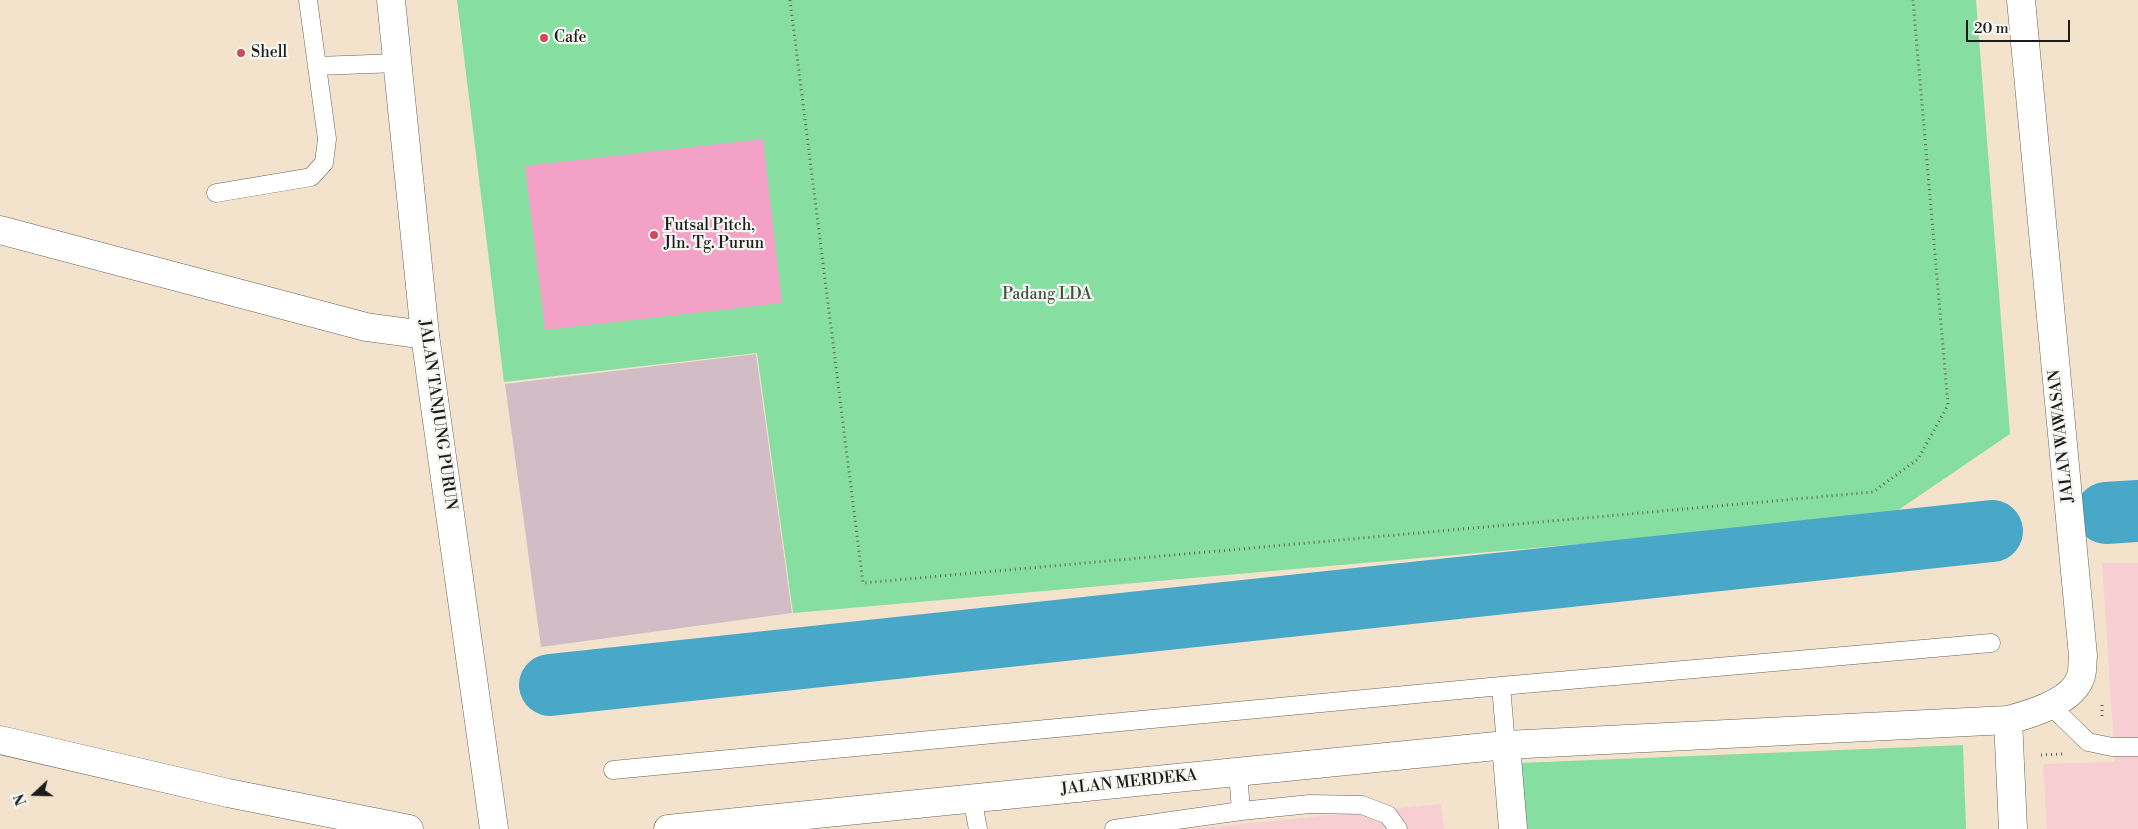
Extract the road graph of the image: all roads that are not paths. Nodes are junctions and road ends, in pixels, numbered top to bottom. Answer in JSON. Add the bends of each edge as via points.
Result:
{"nodes":[{"id":1,"x":308,"y":0,"type":"edge"},
{"id":2,"x":390,"y":0,"type":"edge"},
{"id":3,"x":2021,"y":0,"type":"edge"},
{"id":4,"x":398,"y":63,"type":"junction"},
{"id":5,"x":317,"y":66,"type":"junction"},
{"id":6,"x":216,"y":194,"type":"dead end"},
{"id":7,"x":0,"y":230,"type":"edge"},
{"id":8,"x":425,"y":335,"type":"junction"},
{"id":9,"x":1990,"y":644,"type":"dead end"},
{"id":10,"x":1502,"y":686,"type":"junction"},
{"id":11,"x":2050,"y":705,"type":"junction"},
{"id":12,"x":2008,"y":720,"type":"junction"},
{"id":13,"x":0,"y":740,"type":"edge"},
{"id":14,"x":1506,"y":745,"type":"junction"},
{"id":15,"x":2138,"y":747,"type":"edge"},
{"id":16,"x":613,"y":770,"type":"dead end"},
{"id":17,"x":1238,"y":772,"type":"junction"},
{"id":18,"x":972,"y":798,"type":"junction"},
{"id":19,"x":1241,"y":811,"type":"junction"},
{"id":20,"x":833,"y":821,"type":"edge"},
{"id":21,"x":408,"y":829,"type":"edge"},
{"id":22,"x":494,"y":829,"type":"edge"},
{"id":23,"x":668,"y":829,"type":"edge"},
{"id":24,"x":978,"y":829,"type":"edge"},
{"id":25,"x":1114,"y":829,"type":"edge"},
{"id":26,"x":1398,"y":829,"type":"edge"},
{"id":27,"x":1513,"y":829,"type":"edge"},
{"id":28,"x":2013,"y":829,"type":"edge"}],
"edges":[{"from":1,"to":5,"type":"lane"},
{"from":2,"to":4,"type":"street","name":"JALAN TANJUNG PURUN"},
{"from":3,"to":11,"type":"street","name":"JALAN WAWASAN","via":[[2083,656],[2081,676],[2074,690]]},
{"from":4,"to":5,"type":"lane"},
{"from":4,"to":8,"type":"street","name":"JALAN TANJUNG PURUN"},
{"from":5,"to":6,"type":"lane","via":[[327,138],[324,163],[311,177]]},
{"from":7,"to":8,"type":"street","via":[[366,327]]},
{"from":8,"to":22,"type":"street","name":"JALAN TANJUNG PURUN"},
{"from":9,"to":10,"type":"lane"},
{"from":10,"to":14,"type":"lane"},
{"from":10,"to":16,"type":"lane"},
{"from":11,"to":12,"type":"street","name":"JALAN WAWASAN"},
{"from":11,"to":15,"type":"lane","via":[[2088,742],[2112,747]]},
{"from":12,"to":14,"type":"street","name":"JALAN WAWASAN"},
{"from":12,"to":28,"type":"street"},
{"from":13,"to":21,"type":"street","via":[[228,793]]},
{"from":14,"to":17,"type":"street","name":"JALAN MERDEKA"},
{"from":14,"to":27,"type":"street"},
{"from":17,"to":18,"type":"street","name":"JALAN MERDEKA"},
{"from":17,"to":19,"type":"lane"},
{"from":18,"to":20,"type":"street","name":"JALAN MERDEKA"},
{"from":18,"to":24,"type":"lane"},
{"from":19,"to":25,"type":"lane"},
{"from":19,"to":26,"type":"lane","via":[[1310,804],[1362,806],[1388,815]]},
{"from":20,"to":23,"type":"street","name":"JALAN MERDEKA"}]}
